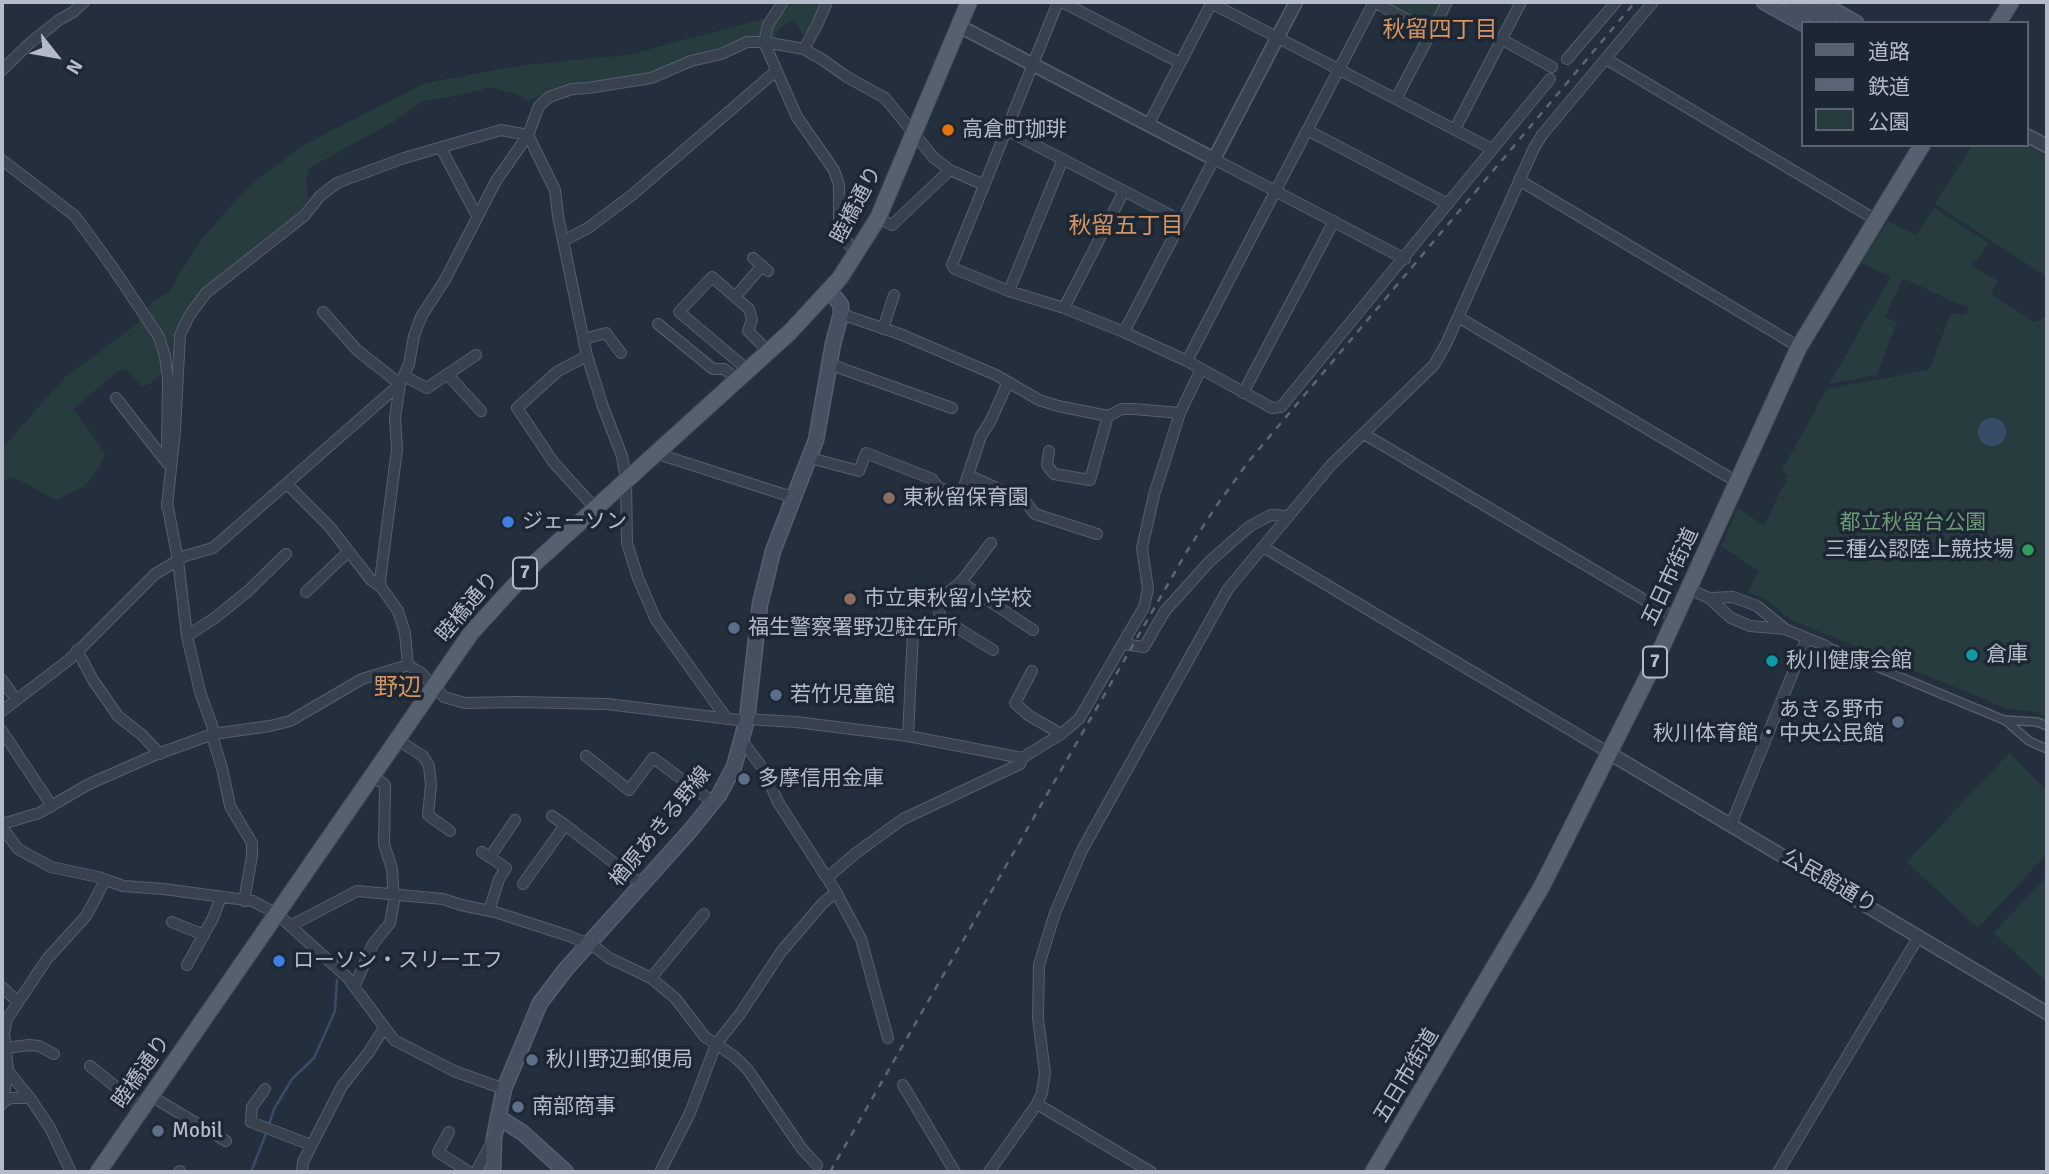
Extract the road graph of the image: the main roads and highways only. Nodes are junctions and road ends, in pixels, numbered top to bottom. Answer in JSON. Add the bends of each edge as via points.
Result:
{"nodes":[{"id":1,"x":969,"y":2,"type":"edge"},
{"id":2,"x":1764,"y":2,"type":"edge"},
{"id":3,"x":1792,"y":2,"type":"edge"},
{"id":4,"x":1819,"y":2,"type":"edge"},
{"id":5,"x":2011,"y":2,"type":"edge"},
{"id":6,"x":1825,"y":21,"type":"edge"},
{"id":7,"x":1852,"y":21,"type":"edge"},
{"id":8,"x":1999,"y":21,"type":"edge"},
{"id":9,"x":1800,"y":22,"type":"edge"},
{"id":10,"x":1921,"y":147,"type":"edge"},
{"id":11,"x":830,"y":291,"type":"junction"},
{"id":12,"x":498,"y":1116,"type":"junction"},
{"id":13,"x":98,"y":1172,"type":"edge"},
{"id":14,"x":493,"y":1172,"type":"edge"},
{"id":15,"x":566,"y":1172,"type":"edge"},
{"id":16,"x":1373,"y":1172,"type":"edge"}],
"edges":[{"from":1,"to":11,"type":"main road","name":"睦橋通り","number":"7","via":[[878,218]]},
{"from":2,"to":9,"type":"main road"},
{"from":3,"to":6,"type":"main road"},
{"from":4,"to":7,"type":"main road"},
{"from":5,"to":8,"type":"main road"},
{"from":10,"to":16,"type":"main road","name":"五日市街道","number":"7","via":[[1799,347],[1689,589],[1542,886]]},
{"from":11,"to":12,"type":"main road","name":"楢原あきる野線","via":[[841,305],[841,314],[816,440],[763,592],[747,719],[734,767],[713,802],[550,988],[504,1089]]},
{"from":11,"to":13,"type":"main road","name":"睦橋通り","number":"7","via":[[510,587],[471,633]]},
{"from":12,"to":14,"type":"main road","name":"楢原あきる野線"},
{"from":12,"to":15,"type":"main road"}]}
